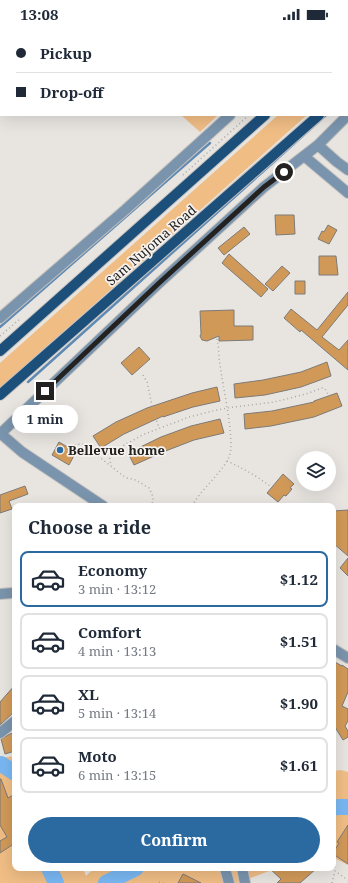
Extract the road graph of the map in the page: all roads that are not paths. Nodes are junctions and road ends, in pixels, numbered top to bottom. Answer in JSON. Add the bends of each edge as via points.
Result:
{"nodes":[{"id":1,"x":229,"y":116,"type":"edge"},
{"id":2,"x":264,"y":116,"type":"edge"},
{"id":3,"x":318,"y":116,"type":"edge"},
{"id":4,"x":347,"y":116,"type":"edge"},
{"id":5,"x":318,"y":145,"type":"junction"},
{"id":6,"x":304,"y":156,"type":"junction"},
{"id":7,"x":348,"y":157,"type":"edge"},
{"id":8,"x":337,"y":162,"type":"junction"},
{"id":9,"x":348,"y":170,"type":"edge"},
{"id":10,"x":348,"y":193,"type":"edge"},
{"id":11,"x":0,"y":318,"type":"edge"},
{"id":12,"x":0,"y":351,"type":"edge"},
{"id":13,"x":0,"y":395,"type":"edge"},
{"id":14,"x":0,"y":433,"type":"edge"},
{"id":15,"x":98,"y":503,"type":"edge"},
{"id":16,"x":12,"y":593,"type":"edge"},
{"id":17,"x":0,"y":594,"type":"edge"},
{"id":18,"x":336,"y":651,"type":"edge"},
{"id":19,"x":348,"y":658,"type":"edge"},
{"id":20,"x":12,"y":723,"type":"edge"},
{"id":21,"x":0,"y":733,"type":"edge"},
{"id":22,"x":226,"y":871,"type":"edge"},
{"id":23,"x":243,"y":871,"type":"edge"},
{"id":24,"x":229,"y":883,"type":"edge"},
{"id":25,"x":245,"y":883,"type":"edge"}],
"edges":[{"from":1,"to":11,"type":"street"},
{"from":2,"to":12,"type":"main road","name":"Sam Nujoma Road"},
{"from":3,"to":13,"type":"main road","name":"Sam Nujoma Road"},
{"from":4,"to":5,"type":"street"},
{"from":5,"to":6,"type":"street"},
{"from":5,"to":8,"type":"street"},
{"from":6,"to":10,"type":"street"},
{"from":6,"to":14,"type":"street","via":[[264,187]]},
{"from":7,"to":8,"type":"street"},
{"from":8,"to":9,"type":"street"},
{"from":14,"to":15,"type":"street","via":[[22,452]]},
{"from":16,"to":17,"type":"street"},
{"from":18,"to":19,"type":"street"},
{"from":20,"to":21,"type":"street"},
{"from":22,"to":24,"type":"street"},
{"from":23,"to":25,"type":"street"}]}
